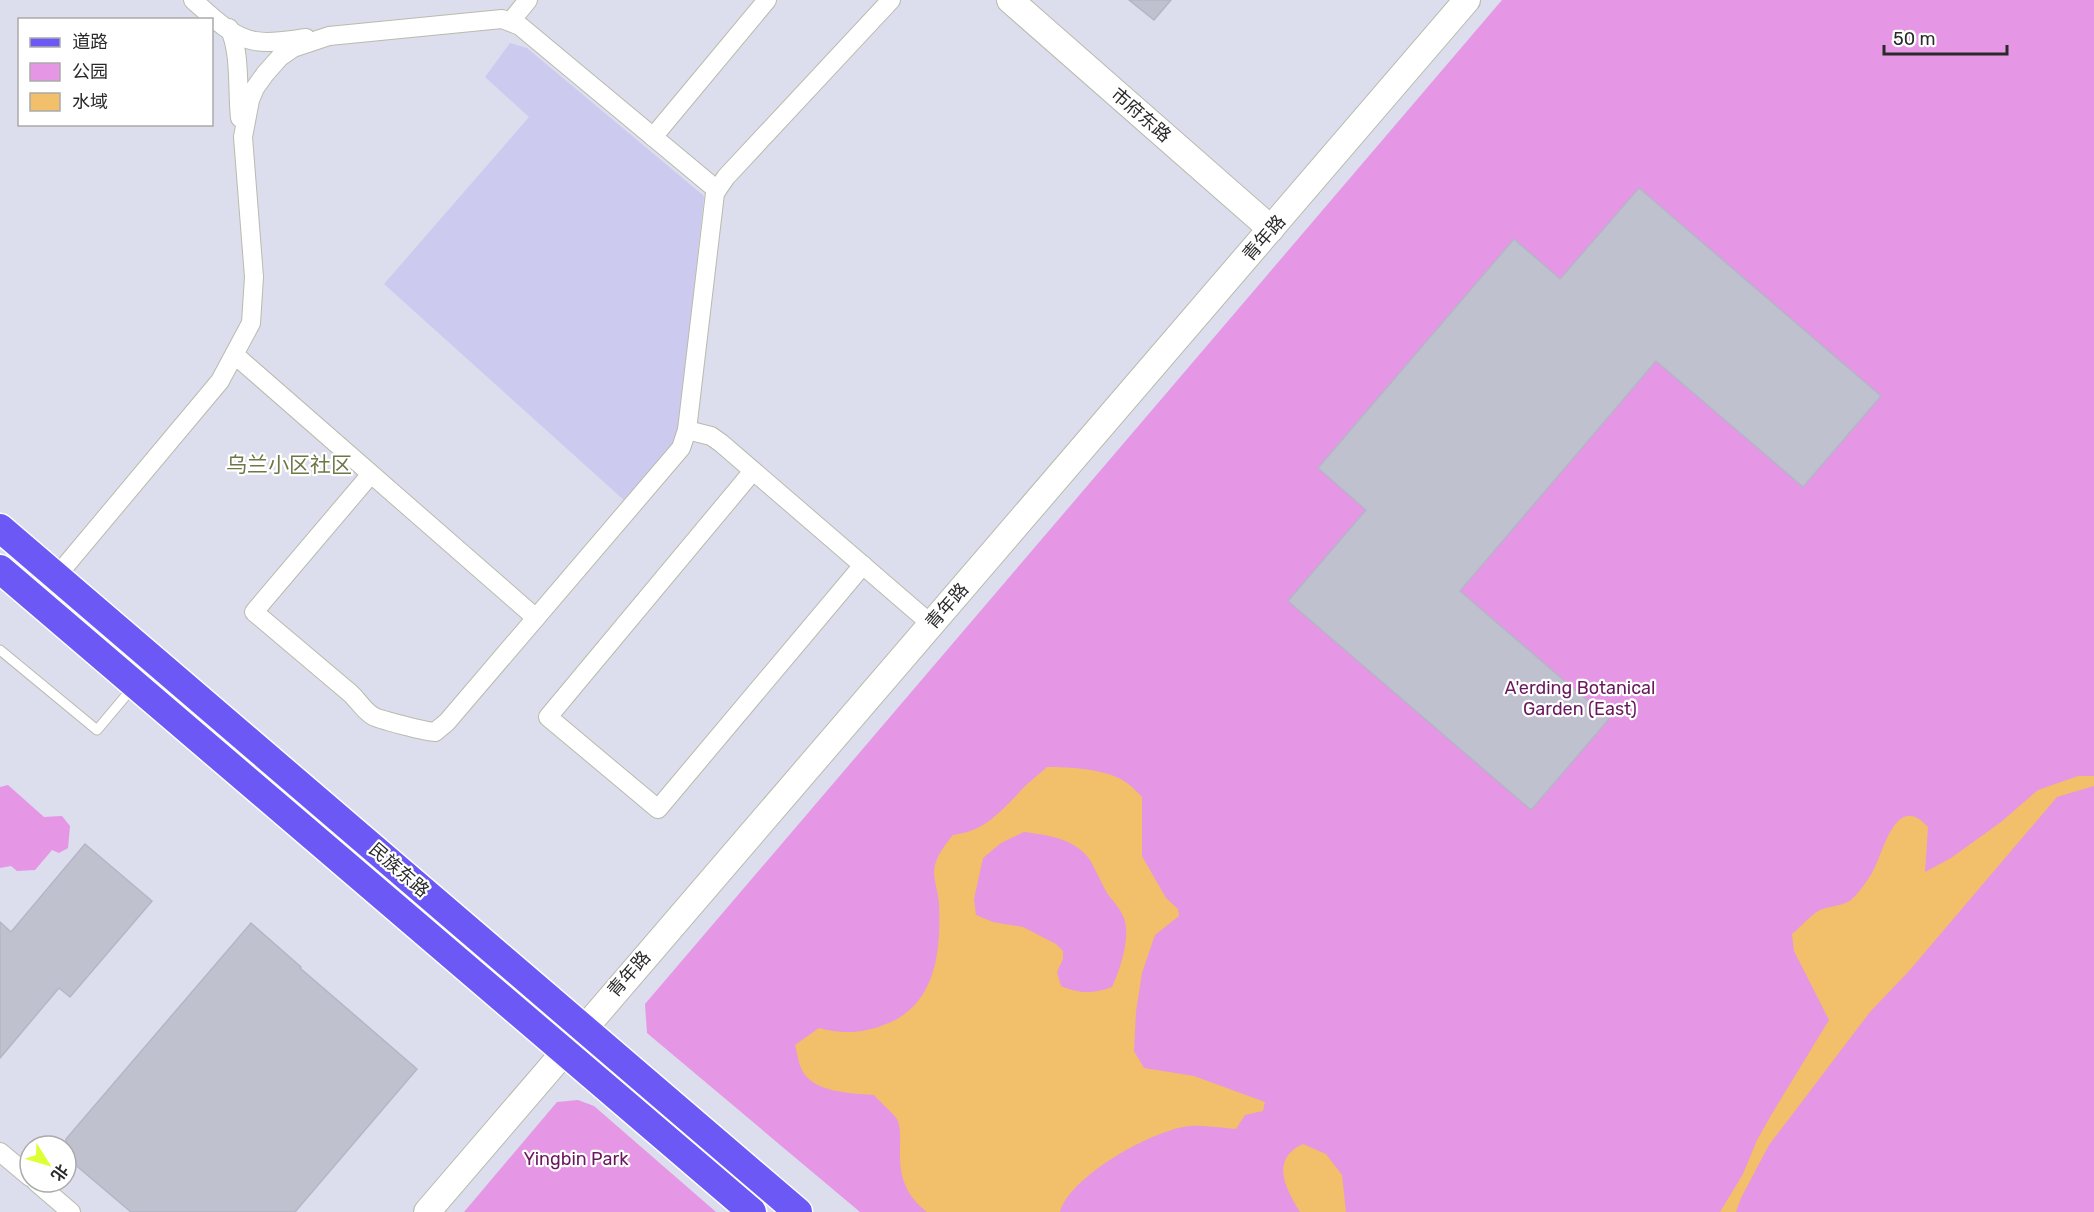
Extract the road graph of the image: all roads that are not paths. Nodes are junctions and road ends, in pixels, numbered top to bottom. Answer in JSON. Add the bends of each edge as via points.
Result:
{"nodes":[{"id":1,"x":193,"y":0,"type":"edge"},
{"id":2,"x":528,"y":0,"type":"edge"},
{"id":3,"x":767,"y":0,"type":"edge"},
{"id":4,"x":891,"y":0,"type":"edge"},
{"id":5,"x":1010,"y":0,"type":"edge"},
{"id":6,"x":1467,"y":0,"type":"edge"},
{"id":7,"x":511,"y":21,"type":"junction"},
{"id":8,"x":228,"y":28,"type":"junction"},
{"id":9,"x":329,"y":36,"type":"junction"},
{"id":10,"x":243,"y":137,"type":"junction"},
{"id":11,"x":653,"y":137,"type":"junction"},
{"id":12,"x":717,"y":190,"type":"junction"},
{"id":13,"x":1271,"y":229,"type":"junction"},
{"id":14,"x":235,"y":355,"type":"junction"},
{"id":15,"x":687,"y":430,"type":"junction"},
{"id":16,"x":753,"y":471,"type":"junction"},
{"id":17,"x":371,"y":474,"type":"junction"},
{"id":18,"x":0,"y":528,"type":"edge"},
{"id":19,"x":863,"y":566,"type":"junction"},
{"id":20,"x":0,"y":569,"type":"edge"},
{"id":21,"x":56,"y":576,"type":"junction"},
{"id":22,"x":536,"y":618,"type":"junction"},
{"id":23,"x":931,"y":624,"type":"junction"},
{"id":24,"x":0,"y":650,"type":"edge"},
{"id":25,"x":136,"y":684,"type":"junction"},
{"id":26,"x":584,"y":1027,"type":"junction"},
{"id":27,"x":564,"y":1050,"type":"junction"},
{"id":28,"x":0,"y":1152,"type":"edge"},
{"id":29,"x":18,"y":1167,"type":"edge"},
{"id":30,"x":50,"y":1194,"type":"edge"},
{"id":31,"x":71,"y":1212,"type":"edge"},
{"id":32,"x":427,"y":1212,"type":"edge"},
{"id":33,"x":752,"y":1212,"type":"edge"},
{"id":34,"x":798,"y":1212,"type":"edge"}],
"edges":[{"from":1,"to":8,"type":"street"},
{"from":2,"to":7,"type":"street"},
{"from":3,"to":11,"type":"street"},
{"from":4,"to":12,"type":"street"},
{"from":5,"to":13,"type":"main road","name":"市府东路"},
{"from":6,"to":13,"type":"main road","name":"青年路"},
{"from":7,"to":9,"type":"street"},
{"from":7,"to":11,"type":"street"},
{"from":8,"to":9,"type":"street","via":[[256,41]]},
{"from":8,"to":10,"type":"street","via":[[235,51]]},
{"from":9,"to":10,"type":"street","via":[[293,48],[265,74],[250,100]]},
{"from":10,"to":14,"type":"street","via":[[254,298],[251,323]]},
{"from":11,"to":12,"type":"street"},
{"from":12,"to":15,"type":"street"},
{"from":13,"to":23,"type":"main road","name":"青年路"},
{"from":14,"to":17,"type":"street"},
{"from":14,"to":21,"type":"street","via":[[220,381]]},
{"from":15,"to":16,"type":"street","via":[[711,436]]},
{"from":15,"to":22,"type":"street","via":[[676,456]]},
{"from":16,"to":19,"type":"street"},
{"from":16,"to":19,"type":"street","via":[[548,717],[658,809]]},
{"from":17,"to":22,"type":"street"},
{"from":17,"to":22,"type":"street","via":[[254,612],[371,715],[435,732]]},
{"from":18,"to":21,"type":"main road","name":"民族东路"},
{"from":19,"to":23,"type":"street"},
{"from":20,"to":25,"type":"main road","name":"民族东路"},
{"from":21,"to":26,"type":"main road","name":"民族东路"},
{"from":23,"to":26,"type":"main road","name":"青年路"},
{"from":24,"to":25,"type":"lane","via":[[97,730]]},
{"from":25,"to":27,"type":"main road","name":"民族东路"},
{"from":26,"to":27,"type":"main road","name":"青年路"},
{"from":26,"to":34,"type":"main road","name":"民族东路"},
{"from":27,"to":32,"type":"main road","name":"青年路"},
{"from":27,"to":33,"type":"main road","name":"民族东路"},
{"from":28,"to":29,"type":"street"},
{"from":30,"to":31,"type":"street"}]}
